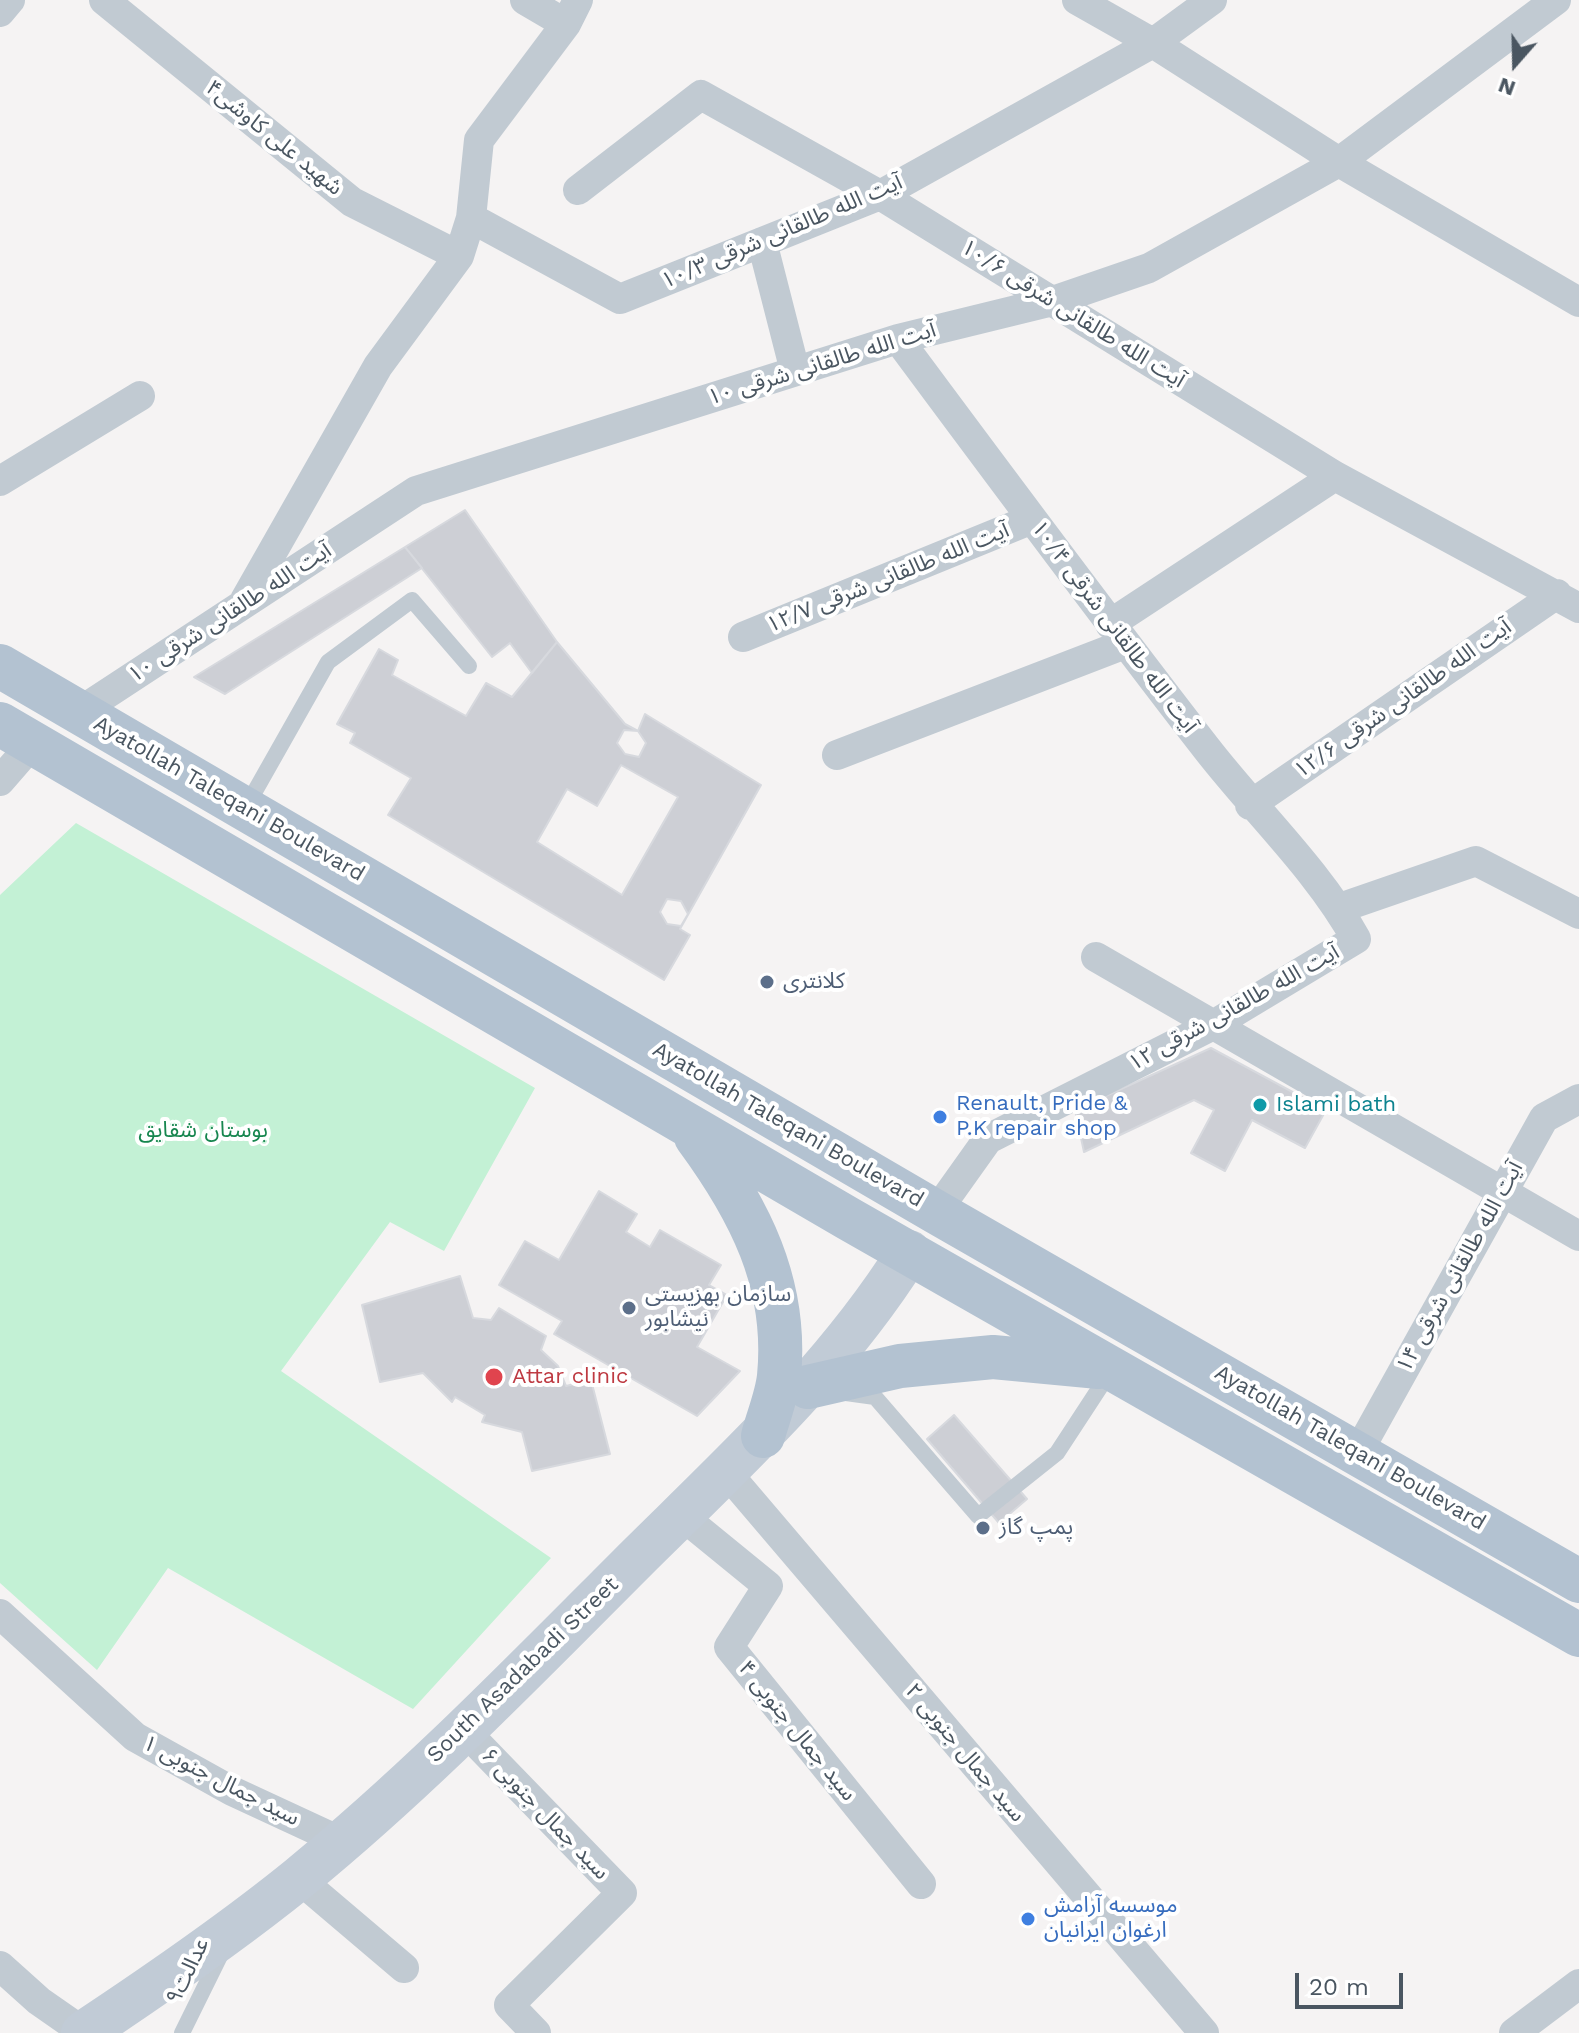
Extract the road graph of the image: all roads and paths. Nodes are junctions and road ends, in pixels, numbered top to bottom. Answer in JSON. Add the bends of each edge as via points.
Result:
{"nodes":[{"id":1,"x":10,"y":0,"type":"edge"},
{"id":2,"x":104,"y":0,"type":"edge"},
{"id":3,"x":525,"y":0,"type":"edge"},
{"id":4,"x":1077,"y":0,"type":"edge"},
{"id":5,"x":1122,"y":0,"type":"edge"},
{"id":6,"x":1212,"y":0,"type":"edge"},
{"id":7,"x":1556,"y":0,"type":"edge"},
{"id":8,"x":0,"y":12,"type":"edge"},
{"id":9,"x":572,"y":12,"type":"edge"},
{"id":10,"x":1153,"y":43,"type":"junction"},
{"id":11,"x":1339,"y":162,"type":"junction"},
{"id":12,"x":578,"y":190,"type":"dead end"},
{"id":13,"x":880,"y":195,"type":"junction"},
{"id":14,"x":471,"y":218,"type":"junction"},
{"id":15,"x":762,"y":242,"type":"junction"},
{"id":16,"x":459,"y":256,"type":"junction"},
{"id":17,"x":1053,"y":301,"type":"junction"},
{"id":18,"x":1579,"y":302,"type":"edge"},
{"id":19,"x":898,"y":339,"type":"junction"},
{"id":20,"x":795,"y":371,"type":"junction"},
{"id":21,"x":140,"y":396,"type":"dead end"},
{"id":22,"x":1335,"y":476,"type":"junction"},
{"id":23,"x":0,"y":481,"type":"edge"},
{"id":24,"x":1032,"y":519,"type":"junction"},
{"id":25,"x":1568,"y":601,"type":"edge"},
{"id":26,"x":242,"y":605,"type":"junction"},
{"id":27,"x":1118,"y":634,"type":"junction"},
{"id":28,"x":743,"y":637,"type":"dead end"},
{"id":29,"x":0,"y":666,"type":"edge"},
{"id":30,"x":469,"y":666,"type":"dead end"},
{"id":31,"x":79,"y":712,"type":"junction"},
{"id":32,"x":16,"y":733,"type":"edge"},
{"id":33,"x":837,"y":755,"type":"dead end"},
{"id":34,"x":0,"y":781,"type":"edge"},
{"id":35,"x":1250,"y":805,"type":"junction"},
{"id":36,"x":246,"y":808,"type":"junction"},
{"id":37,"x":1340,"y":908,"type":"junction"},
{"id":38,"x":1579,"y":914,"type":"edge"},
{"id":39,"x":1096,"y":957,"type":"dead end"},
{"id":40,"x":1213,"y":1025,"type":"junction"},
{"id":41,"x":1579,"y":1099,"type":"edge"},
{"id":42,"x":684,"y":1121,"type":"junction"},
{"id":43,"x":1501,"y":1191,"type":"junction"},
{"id":44,"x":936,"y":1212,"type":"junction"},
{"id":45,"x":1579,"y":1236,"type":"edge"},
{"id":46,"x":909,"y":1252,"type":"junction"},
{"id":47,"x":1113,"y":1368,"type":"junction"},
{"id":48,"x":808,"y":1387,"type":"junction"},
{"id":49,"x":763,"y":1436,"type":"junction"},
{"id":50,"x":1358,"y":1452,"type":"junction"},
{"id":51,"x":727,"y":1473,"type":"junction"},
{"id":52,"x":681,"y":1515,"type":"junction"},
{"id":53,"x":1579,"y":1581,"type":"edge"},
{"id":54,"x":1,"y":1617,"type":"edge"},
{"id":55,"x":1579,"y":1635,"type":"edge"},
{"id":56,"x":464,"y":1730,"type":"junction"},
{"id":57,"x":342,"y":1842,"type":"junction"},
{"id":58,"x":298,"y":1878,"type":"junction"},
{"id":59,"x":921,"y":1884,"type":"dead end"},
{"id":60,"x":233,"y":1929,"type":"junction"},
{"id":61,"x":0,"y":1966,"type":"edge"},
{"id":62,"x":404,"y":1968,"type":"dead end"},
{"id":63,"x":1579,"y":1984,"type":"edge"},
{"id":64,"x":84,"y":2033,"type":"edge"},
{"id":65,"x":182,"y":2033,"type":"edge"},
{"id":66,"x":536,"y":2033,"type":"edge"},
{"id":67,"x":1204,"y":2033,"type":"edge"},
{"id":68,"x":1514,"y":2033,"type":"edge"}],
"edges":[{"from":1,"to":8,"type":"street"},
{"from":2,"to":16,"type":"street","name":"شهید علی کاوشی۴","via":[[352,202]]},
{"from":3,"to":9,"type":"street"},
{"from":4,"to":10,"type":"street"},
{"from":5,"to":10,"type":"street"},
{"from":6,"to":10,"type":"street","name":"آیت الله طالقانی شرقی ۱۰/۳"},
{"from":7,"to":11,"type":"street","name":"آیت الله طالقانی شرقی ۱۰"},
{"from":9,"to":14,"type":"street","via":[[479,140]]},
{"from":10,"to":11,"type":"street"},
{"from":10,"to":13,"type":"street","name":"آیت الله طالقانی شرقی ۱۰/۳"},
{"from":11,"to":17,"type":"street","name":"آیت الله طالقانی شرقی ۱۰","via":[[1149,268]]},
{"from":11,"to":18,"type":"street"},
{"from":12,"to":13,"type":"street","name":"آیت الله طالقانی شرقی ۱۰/۶","via":[[701,95]]},
{"from":13,"to":15,"type":"street","name":"آیت الله طالقانی شرقی ۱۰/۳"},
{"from":13,"to":17,"type":"street","name":"آیت الله طالقانی شرقی ۱۰/۶"},
{"from":14,"to":15,"type":"street","name":"آیت الله طالقانی شرقی ۱۰/۳","via":[[620,299]]},
{"from":14,"to":16,"type":"street"},
{"from":15,"to":20,"type":"street"},
{"from":16,"to":26,"type":"street","via":[[378,366]]},
{"from":17,"to":19,"type":"street","name":"آیت الله طالقانی شرقی ۱۰"},
{"from":17,"to":22,"type":"street","name":"آیت الله طالقانی شرقی ۱۰/۶"},
{"from":19,"to":20,"type":"street","name":"آیت الله طالقانی شرقی ۱۰"},
{"from":19,"to":24,"type":"street","name":"آیت الله طالقانی شرقی ۱۰/۴"},
{"from":20,"to":26,"type":"street","name":"آیت الله طالقانی شرقی ۱۰","via":[[416,491]]},
{"from":21,"to":23,"type":"street"},
{"from":22,"to":25,"type":"street","name":"آیت الله طالقانی شرقی ۱۰/۶"},
{"from":22,"to":27,"type":"street"},
{"from":24,"to":27,"type":"street","name":"آیت الله طالقانی شرقی ۱۰/۴"},
{"from":24,"to":28,"type":"street","name":"آیت الله طالقانی شرقی ۱۲/۷"},
{"from":25,"to":35,"type":"street","name":"آیت الله طالقانی شرقی ۱۲/۶"},
{"from":26,"to":31,"type":"street","name":"آیت الله طالقانی شرقی ۱۰"},
{"from":27,"to":33,"type":"street"},
{"from":27,"to":35,"type":"street","name":"آیت الله طالقانی شرقی ۱۰/۴"},
{"from":29,"to":31,"type":"main road","name":"Ayatollah Taleqani Boulevard"},
{"from":30,"to":36,"type":"lane","via":[[412,600],[328,662]]},
{"from":31,"to":36,"type":"main road","name":"Ayatollah Taleqani Boulevard"},
{"from":32,"to":34,"type":"street"},
{"from":32,"to":42,"type":"main road"},
{"from":35,"to":37,"type":"street","name":"آیت الله طالقانی شرقی ۱۰/۴"},
{"from":36,"to":44,"type":"main road","name":"Ayatollah Taleqani Boulevard"},
{"from":37,"to":38,"type":"street","via":[[1476,861]]},
{"from":37,"to":40,"type":"street","name":"آیت الله طالقانی شرقی ۱۲","via":[[1356,939]]},
{"from":39,"to":40,"type":"street"},
{"from":40,"to":43,"type":"street"},
{"from":40,"to":44,"type":"street","name":"آیت الله طالقانی شرقی ۱۲","via":[[988,1139]]},
{"from":41,"to":43,"type":"street","name":"آیت الله طالقانی شرقی ۱۴","via":[[1544,1118]]},
{"from":42,"to":46,"type":"main road"},
{"from":42,"to":49,"type":"main road","via":[[753,1223],[769,1273],[778,1316],[779,1377]]},
{"from":43,"to":45,"type":"street"},
{"from":43,"to":50,"type":"street","name":"آیت الله طالقانی شرقی ۱۴"},
{"from":44,"to":46,"type":"main road"},
{"from":44,"to":50,"type":"main road","name":"Ayatollah Taleqani Boulevard"},
{"from":46,"to":47,"type":"main road"},
{"from":46,"to":48,"type":"main road","name":"South Asadabadi Street"},
{"from":47,"to":48,"type":"main road","via":[[993,1357],[900,1366]]},
{"from":47,"to":48,"type":"lane","via":[[1057,1453],[978,1516],[875,1397]]},
{"from":47,"to":55,"type":"main road"},
{"from":48,"to":49,"type":"main road","name":"South Asadabadi Street"},
{"from":49,"to":51,"type":"main road","name":"South Asadabadi Street"},
{"from":50,"to":53,"type":"main road","name":"Ayatollah Taleqani Boulevard"},
{"from":51,"to":52,"type":"main road","name":"South Asadabadi Street"},
{"from":51,"to":67,"type":"street","name":"سید جمال جنوبی ۲"},
{"from":52,"to":56,"type":"main road","name":"South Asadabadi Street"},
{"from":52,"to":59,"type":"street","name":"سید جمال جنوبی ۴","via":[[768,1586],[729,1647]]},
{"from":54,"to":57,"type":"street","name":"سید جمال جنوبی ۱","via":[[135,1737],[232,1791]]},
{"from":56,"to":57,"type":"main road","name":"South Asadabadi Street"},
{"from":56,"to":66,"type":"street","name":"سید جمال جنوبی ۶","via":[[622,1893],[509,2005]]},
{"from":57,"to":58,"type":"main road","name":"South Asadabadi Street"},
{"from":58,"to":60,"type":"main road","name":"South Asadabadi Street"},
{"from":58,"to":62,"type":"street"},
{"from":60,"to":64,"type":"main road","name":"South Asadabadi Street"},
{"from":60,"to":65,"type":"lane","name":"عدالت۹"},
{"from":61,"to":64,"type":"street"},
{"from":63,"to":68,"type":"street"}]}
